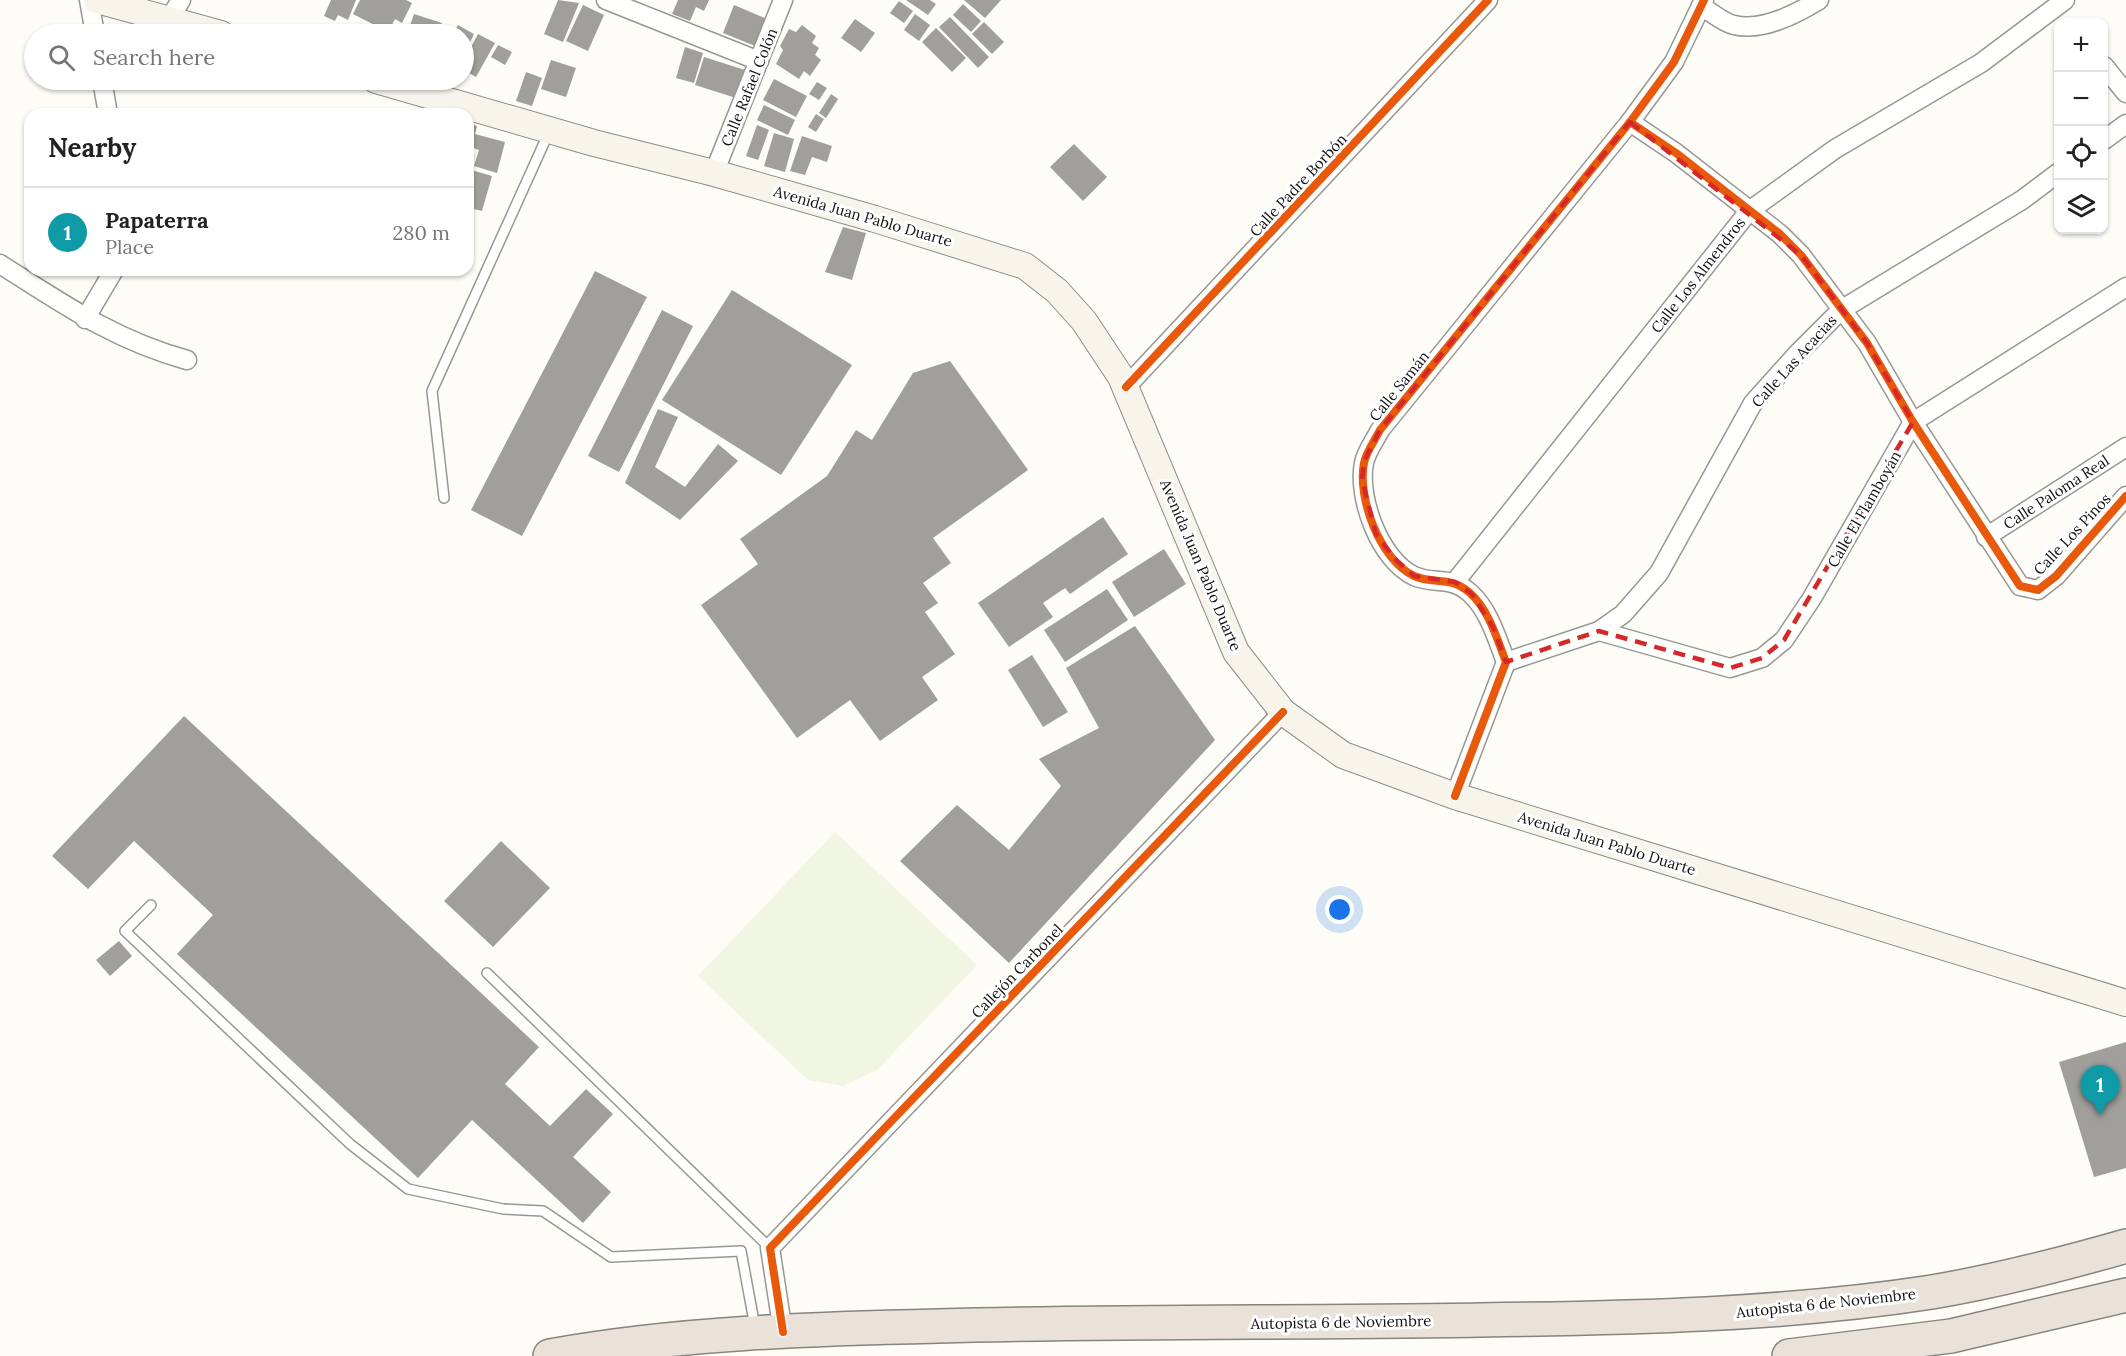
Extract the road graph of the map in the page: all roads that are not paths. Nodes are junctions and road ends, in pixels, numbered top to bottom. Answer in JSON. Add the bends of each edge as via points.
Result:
{"nodes":[{"id":1,"x":89,"y":0,"type":"edge"},
{"id":2,"x":97,"y":0,"type":"edge"},
{"id":3,"x":606,"y":0,"type":"edge"},
{"id":4,"x":783,"y":0,"type":"edge"},
{"id":5,"x":1488,"y":0,"type":"edge"},
{"id":6,"x":1819,"y":0,"type":"edge"},
{"id":7,"x":1703,"y":3,"type":"edge"},
{"id":8,"x":2059,"y":8,"type":"edge"},
{"id":9,"x":175,"y":10,"type":"edge"},
{"id":10,"x":93,"y":24,"type":"edge"},
{"id":11,"x":202,"y":24,"type":"edge"},
{"id":12,"x":759,"y":61,"type":"junction"},
{"id":13,"x":2108,"y":72,"type":"edge"},
{"id":14,"x":104,"y":90,"type":"edge"},
{"id":15,"x":411,"y":90,"type":"edge"},
{"id":16,"x":2126,"y":93,"type":"edge"},
{"id":17,"x":107,"y":108,"type":"edge"},
{"id":18,"x":473,"y":108,"type":"edge"},
{"id":19,"x":474,"y":108,"type":"edge"},
{"id":20,"x":1630,"y":122,"type":"junction"},
{"id":21,"x":2126,"y":124,"type":"edge"},
{"id":22,"x":550,"y":130,"type":"junction"},
{"id":23,"x":2108,"y":137,"type":"edge"},
{"id":24,"x":714,"y":173,"type":"junction"},
{"id":25,"x":2054,"y":176,"type":"edge"},
{"id":26,"x":1749,"y":211,"type":"junction"},
{"id":27,"x":0,"y":264,"type":"edge"},
{"id":28,"x":110,"y":276,"type":"edge"},
{"id":29,"x":2126,"y":287,"type":"edge"},
{"id":30,"x":1841,"y":310,"type":"junction"},
{"id":31,"x":85,"y":319,"type":"junction"},
{"id":32,"x":187,"y":360,"type":"dead end"},
{"id":33,"x":1126,"y":387,"type":"junction"},
{"id":34,"x":1913,"y":422,"type":"junction"},
{"id":35,"x":2126,"y":447,"type":"edge"},
{"id":36,"x":2126,"y":496,"type":"edge"},
{"id":37,"x":444,"y":498,"type":"dead end"},
{"id":38,"x":1986,"y":537,"type":"junction"},
{"id":39,"x":1455,"y":582,"type":"junction"},
{"id":40,"x":1599,"y":631,"type":"junction"},
{"id":41,"x":1506,"y":662,"type":"junction"},
{"id":42,"x":1283,"y":712,"type":"junction"},
{"id":43,"x":1455,"y":796,"type":"junction"},
{"id":44,"x":151,"y":905,"type":"dead end"},
{"id":45,"x":486,"y":973,"type":"dead end"},
{"id":46,"x":2126,"y":1002,"type":"edge"},
{"id":47,"x":2124,"y":1245,"type":"edge"},
{"id":48,"x":770,"y":1248,"type":"junction"},
{"id":49,"x":2126,"y":1295,"type":"edge"},
{"id":50,"x":769,"y":1332,"type":"junction"},
{"id":51,"x":550,"y":1356,"type":"edge"},
{"id":52,"x":1789,"y":1356,"type":"edge"}],
"edges":[{"from":1,"to":10,"type":"street"},
{"from":2,"to":9,"type":"main road"},
{"from":3,"to":12,"type":"street"},
{"from":4,"to":12,"type":"street","name":"Calle Rafael Colón"},
{"from":5,"to":33,"type":"street","name":"Calle Padre Borbón"},
{"from":6,"to":7,"type":"street","via":[[1762,25],[1734,25]]},
{"from":7,"to":20,"type":"street","name":"Calle Samán","via":[[1674,62]]},
{"from":8,"to":26,"type":"street","name":"Calle Los Almendros","via":[[1981,63],[1835,149]]},
{"from":9,"to":11,"type":"main road"},
{"from":12,"to":24,"type":"street","name":"Calle Rafael Colón"},
{"from":13,"to":16,"type":"street"},
{"from":14,"to":17,"type":"street"},
{"from":15,"to":18,"type":"main road","name":"Avenida Juan Pablo Duarte"},
{"from":19,"to":22,"type":"main road","name":"Avenida Juan Pablo Duarte"},
{"from":20,"to":26,"type":"street"},
{"from":20,"to":39,"type":"street","name":"Calle Samán","via":[[1380,430],[1365,461],[1362,480],[1376,534],[1414,576]]},
{"from":21,"to":23,"type":"street"},
{"from":22,"to":24,"type":"main road","name":"Avenida Juan Pablo Duarte"},
{"from":22,"to":37,"type":"lane","via":[[432,391]]},
{"from":24,"to":33,"type":"main road","name":"Avenida Juan Pablo Duarte","via":[[1025,266],[1057,291],[1083,321]]},
{"from":25,"to":30,"type":"street","name":"Calle Las Acacias","via":[[2022,200]]},
{"from":26,"to":30,"type":"street","via":[[1802,255]]},
{"from":26,"to":39,"type":"street","name":"Calle Los Almendros"},
{"from":27,"to":31,"type":"street"},
{"from":28,"to":31,"type":"street"},
{"from":29,"to":34,"type":"street","name":"Calle El Flamboyán"},
{"from":30,"to":34,"type":"street","via":[[1867,343]]},
{"from":30,"to":40,"type":"street","name":"Calle Las Acacias","via":[[1753,403],[1659,573],[1623,614]]},
{"from":31,"to":32,"type":"street","via":[[135,344]]},
{"from":33,"to":42,"type":"main road","name":"Avenida Juan Pablo Duarte","via":[[1236,652]]},
{"from":34,"to":38,"type":"street"},
{"from":34,"to":40,"type":"street","name":"Calle El Flamboyán","via":[[1812,598],[1784,640],[1762,658],[1730,668]]},
{"from":35,"to":38,"type":"street","name":"Calle Paloma Real"},
{"from":36,"to":38,"type":"street","name":"Calle Los Pinos","via":[[2056,576],[2038,590],[2020,586]]},
{"from":39,"to":41,"type":"street","via":[[1472,594],[1493,627]]},
{"from":40,"to":41,"type":"street","name":"Calle Las Acacias"},
{"from":41,"to":43,"type":"street"},
{"from":42,"to":43,"type":"main road","name":"Avenida Juan Pablo Duarte","via":[[1343,755]]},
{"from":42,"to":48,"type":"street","name":"Callejón Carbonel"},
{"from":43,"to":46,"type":"main road","name":"Avenida Juan Pablo Duarte"},
{"from":44,"to":50,"type":"lane","via":[[125,931],[350,1144],[397,1183],[419,1193],[502,1209],[543,1211],[611,1257],[741,1251]]},
{"from":45,"to":48,"type":"lane"},
{"from":47,"to":50,"type":"highway","name":"Autopista 6 de Noviembre","via":[[2045,1268],[1935,1291],[1719,1314],[1003,1324]]},
{"from":48,"to":50,"type":"street"},
{"from":49,"to":52,"type":"highway","via":[[1951,1336]]},
{"from":50,"to":51,"type":"highway","name":"Autopista 6 de Noviembre","via":[[704,1336]]}]}
